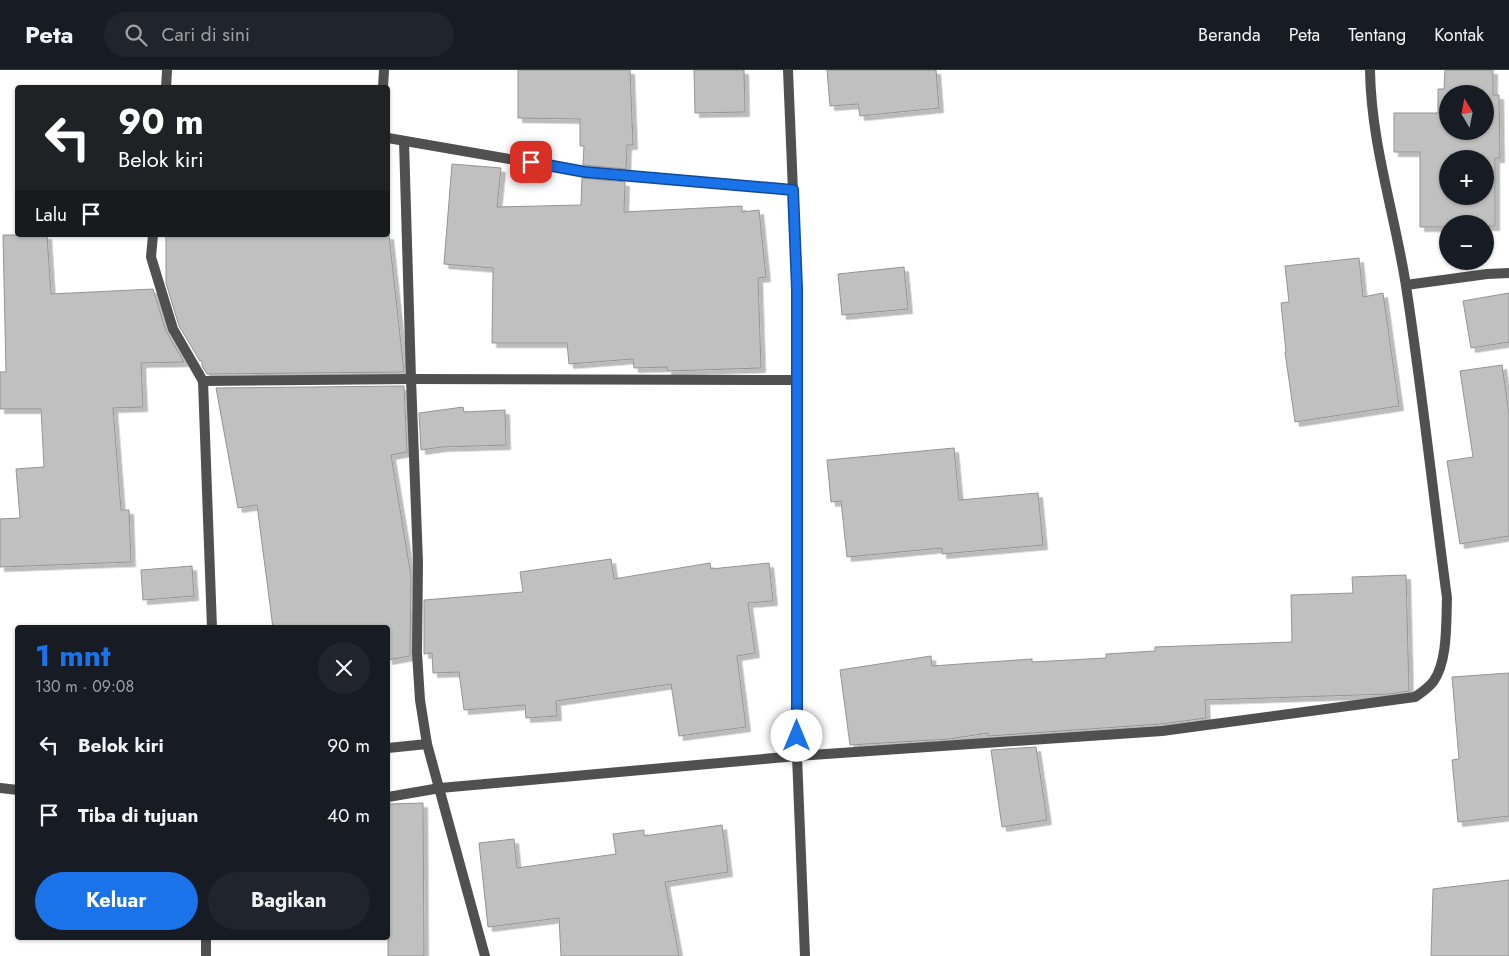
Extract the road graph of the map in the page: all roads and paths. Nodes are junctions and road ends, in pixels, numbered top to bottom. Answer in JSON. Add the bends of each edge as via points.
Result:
{"nodes":[{"id":1,"x":167,"y":70,"type":"edge"},
{"id":2,"x":384,"y":70,"type":"edge"},
{"id":3,"x":788,"y":70,"type":"edge"},
{"id":4,"x":1370,"y":70,"type":"edge"},
{"id":5,"x":166,"y":85,"type":"edge"},
{"id":6,"x":383,"y":85,"type":"edge"},
{"id":7,"x":390,"y":138,"type":"edge"},
{"id":8,"x":404,"y":141,"type":"junction"},
{"id":9,"x":793,"y":190,"type":"junction"},
{"id":10,"x":153,"y":237,"type":"edge"},
{"id":11,"x":1509,"y":273,"type":"edge"},
{"id":12,"x":1406,"y":285,"type":"junction"},
{"id":13,"x":411,"y":379,"type":"junction"},
{"id":14,"x":797,"y":380,"type":"junction"},
{"id":15,"x":203,"y":381,"type":"junction"},
{"id":16,"x":212,"y":625,"type":"edge"},
{"id":17,"x":427,"y":744,"type":"junction"},
{"id":18,"x":390,"y":748,"type":"edge"},
{"id":19,"x":797,"y":756,"type":"junction"},
{"id":20,"x":0,"y":788,"type":"edge"},
{"id":21,"x":440,"y":788,"type":"junction"},
{"id":22,"x":15,"y":790,"type":"edge"},
{"id":23,"x":390,"y":797,"type":"edge"},
{"id":24,"x":206,"y":940,"type":"edge"},
{"id":25,"x":206,"y":956,"type":"edge"},
{"id":26,"x":485,"y":956,"type":"edge"},
{"id":27,"x":805,"y":956,"type":"edge"}],
"edges":[{"from":1,"to":5,"type":"street"},
{"from":2,"to":6,"type":"street"},
{"from":3,"to":9,"type":"street"},
{"from":4,"to":12,"type":"street","via":[[1375,138]]},
{"from":7,"to":8,"type":"street"},
{"from":8,"to":9,"type":"street","via":[[585,172]]},
{"from":8,"to":13,"type":"street"},
{"from":9,"to":14,"type":"street"},
{"from":10,"to":15,"type":"street","via":[[151,257],[173,329]]},
{"from":11,"to":12,"type":"street"},
{"from":12,"to":19,"type":"street","via":[[1447,598],[1440,669],[1427,688],[1415,697],[1162,731]]},
{"from":13,"to":14,"type":"street"},
{"from":13,"to":15,"type":"street"},
{"from":13,"to":17,"type":"street","via":[[418,562],[417,653]]},
{"from":14,"to":19,"type":"street"},
{"from":15,"to":16,"type":"street"},
{"from":17,"to":18,"type":"street"},
{"from":17,"to":21,"type":"street"},
{"from":19,"to":21,"type":"street"},
{"from":19,"to":27,"type":"street"},
{"from":20,"to":22,"type":"street"},
{"from":21,"to":23,"type":"street"},
{"from":21,"to":26,"type":"street"},
{"from":24,"to":25,"type":"street"}]}
